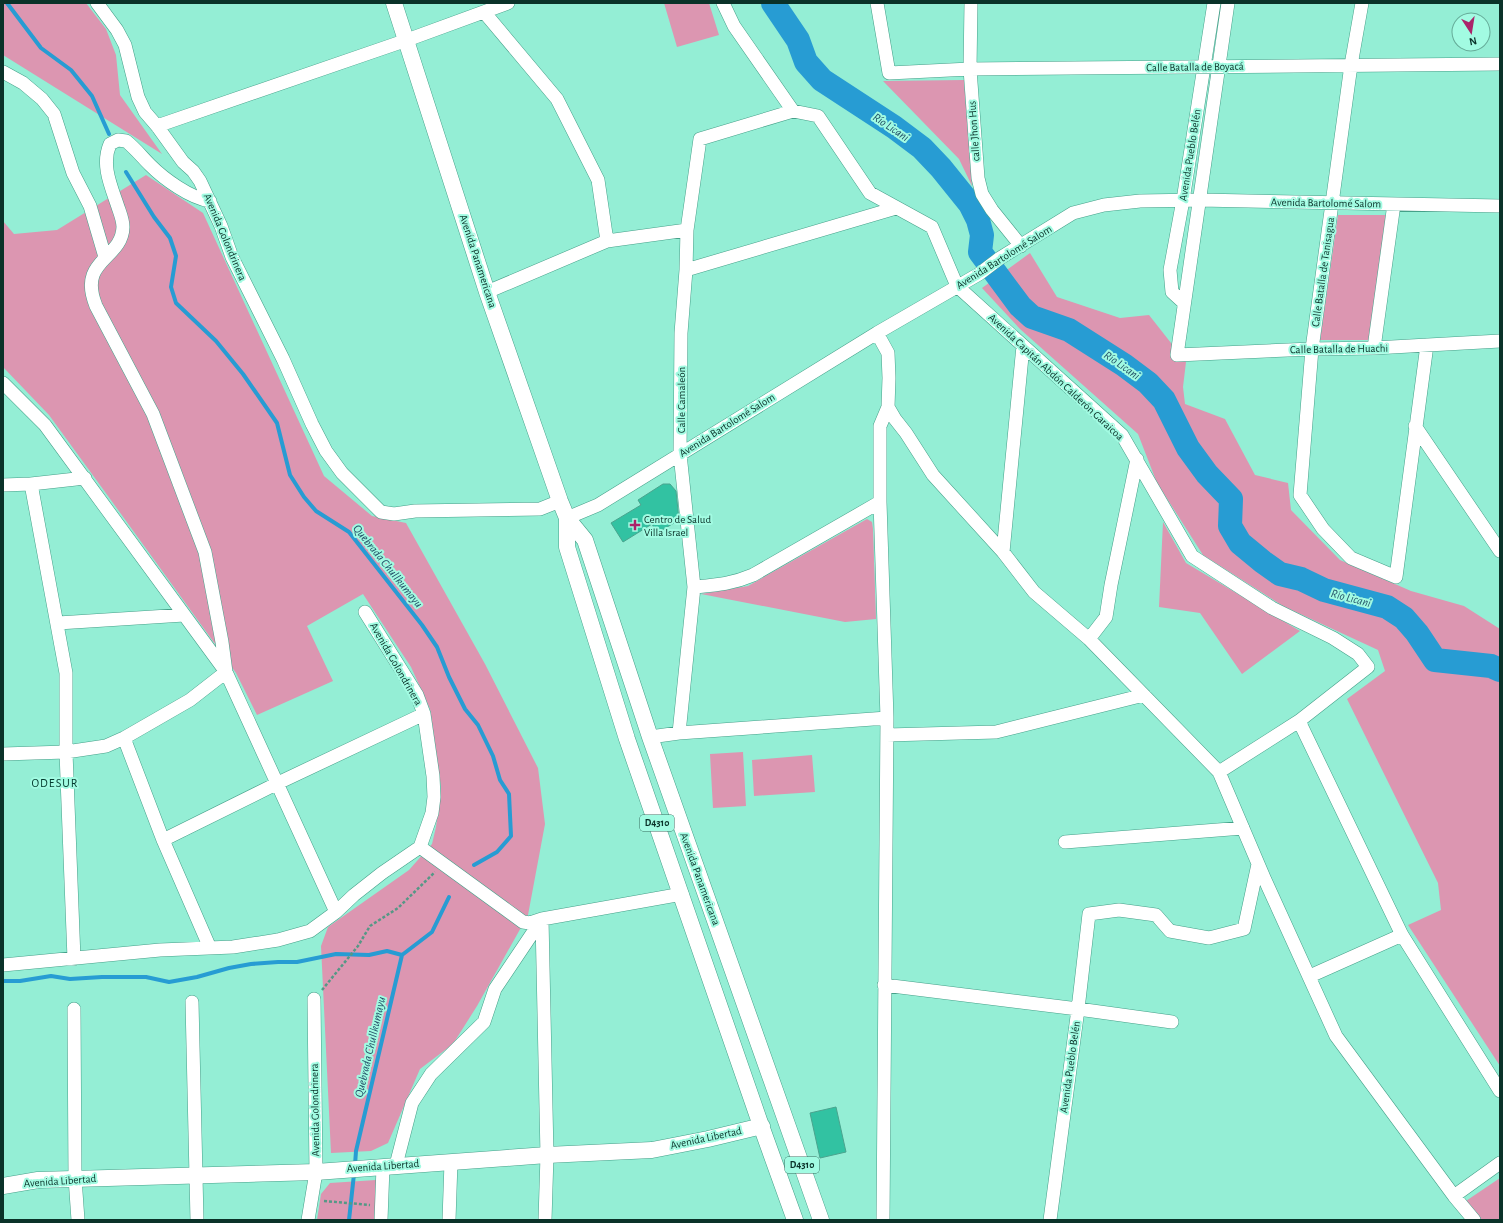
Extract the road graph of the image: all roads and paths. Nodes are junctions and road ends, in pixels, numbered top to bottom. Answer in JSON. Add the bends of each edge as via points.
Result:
{"nodes":[{"id":1,"x":97,"y":3,"type":"edge"},
{"id":2,"x":394,"y":3,"type":"edge"},
{"id":3,"x":508,"y":3,"type":"edge"},
{"id":4,"x":723,"y":3,"type":"edge"},
{"id":5,"x":877,"y":3,"type":"edge"},
{"id":6,"x":971,"y":3,"type":"edge"},
{"id":7,"x":1214,"y":3,"type":"edge"},
{"id":8,"x":1228,"y":3,"type":"edge"},
{"id":9,"x":1362,"y":3,"type":"edge"},
{"id":10,"x":484,"y":12,"type":"junction"},
{"id":11,"x":407,"y":40,"type":"junction"},
{"id":12,"x":1500,"y":64,"type":"edge"},
{"id":13,"x":1351,"y":65,"type":"junction"},
{"id":14,"x":1204,"y":67,"type":"junction"},
{"id":15,"x":1219,"y":67,"type":"junction"},
{"id":16,"x":970,"y":68,"type":"junction"},
{"id":17,"x":3,"y":72,"type":"edge"},
{"id":18,"x":793,"y":111,"type":"junction"},
{"id":19,"x":158,"y":126,"type":"junction"},
{"id":20,"x":700,"y":139,"type":"joint"},
{"id":21,"x":1183,"y":200,"type":"junction"},
{"id":22,"x":1200,"y":200,"type":"junction"},
{"id":23,"x":210,"y":201,"type":"junction"},
{"id":24,"x":1333,"y":203,"type":"junction"},
{"id":25,"x":1394,"y":204,"type":"junction"},
{"id":26,"x":1500,"y":206,"type":"edge"},
{"id":27,"x":896,"y":208,"type":"junction"},
{"id":28,"x":687,"y":230,"type":"junction"},
{"id":29,"x":607,"y":241,"type":"junction"},
{"id":30,"x":1021,"y":246,"type":"junction"},
{"id":31,"x":105,"y":257,"type":"junction"},
{"id":32,"x":686,"y":270,"type":"junction"},
{"id":33,"x":957,"y":286,"type":"junction"},
{"id":34,"x":487,"y":292,"type":"junction"},
{"id":35,"x":1184,"y":303,"type":"junction"},
{"id":36,"x":877,"y":333,"type":"junction"},
{"id":37,"x":1500,"y":341,"type":"edge"},
{"id":38,"x":1427,"y":345,"type":"junction"},
{"id":39,"x":1024,"y":346,"type":"junction"},
{"id":40,"x":1374,"y":348,"type":"junction"},
{"id":41,"x":1312,"y":349,"type":"junction"},
{"id":42,"x":1177,"y":355,"type":"joint"},
{"id":43,"x":3,"y":383,"type":"edge"},
{"id":44,"x":888,"y":408,"type":"junction"},
{"id":45,"x":1415,"y":426,"type":"junction"},
{"id":46,"x":680,"y":454,"type":"junction"},
{"id":47,"x":1137,"y":459,"type":"junction"},
{"id":48,"x":85,"y":478,"type":"junction"},
{"id":49,"x":3,"y":484,"type":"edge"},
{"id":50,"x":31,"y":484,"type":"junction"},
{"id":51,"x":560,"y":501,"type":"junction"},
{"id":52,"x":880,"y":502,"type":"junction"},
{"id":53,"x":567,"y":518,"type":"junction"},
{"id":54,"x":1494,"y":535,"type":"edge"},
{"id":55,"x":1500,"y":551,"type":"edge"},
{"id":56,"x":1003,"y":552,"type":"junction"},
{"id":57,"x":694,"y":587,"type":"junction"},
{"id":58,"x":365,"y":612,"type":"dead end"},
{"id":59,"x":184,"y":615,"type":"junction"},
{"id":60,"x":58,"y":622,"type":"junction"},
{"id":61,"x":1089,"y":639,"type":"junction"},
{"id":62,"x":226,"y":672,"type":"junction"},
{"id":63,"x":1144,"y":696,"type":"junction"},
{"id":64,"x":424,"y":714,"type":"junction"},
{"id":65,"x":887,"y":718,"type":"junction"},
{"id":66,"x":1299,"y":721,"type":"junction"},
{"id":67,"x":679,"y":733,"type":"junction"},
{"id":68,"x":887,"y":735,"type":"junction"},
{"id":69,"x":650,"y":737,"type":"junction"},
{"id":70,"x":124,"y":738,"type":"junction"},
{"id":71,"x":66,"y":752,"type":"junction"},
{"id":72,"x":3,"y":754,"type":"edge"},
{"id":73,"x":1219,"y":772,"type":"junction"},
{"id":74,"x":278,"y":783,"type":"junction"},
{"id":75,"x":1243,"y":828,"type":"junction"},
{"id":76,"x":163,"y":840,"type":"junction"},
{"id":77,"x":1065,"y":842,"type":"dead end"},
{"id":78,"x":420,"y":847,"type":"junction"},
{"id":79,"x":443,"y":864,"type":"junction"},
{"id":80,"x":1258,"y":864,"type":"junction"},
{"id":81,"x":682,"y":894,"type":"junction"},
{"id":82,"x":336,"y":912,"type":"junction"},
{"id":83,"x":542,"y":919,"type":"junction"},
{"id":84,"x":1402,"y":935,"type":"junction"},
{"id":85,"x":210,"y":948,"type":"junction"},
{"id":86,"x":74,"y":959,"type":"junction"},
{"id":87,"x":3,"y":965,"type":"edge"},
{"id":88,"x":1310,"y":976,"type":"junction"},
{"id":89,"x":884,"y":985,"type":"junction"},
{"id":90,"x":314,"y":999,"type":"joint"},
{"id":91,"x":192,"y":1002,"type":"dead end"},
{"id":92,"x":74,"y":1009,"type":"dead end"},
{"id":93,"x":1078,"y":1009,"type":"junction"},
{"id":94,"x":1172,"y":1022,"type":"dead end"},
{"id":95,"x":1500,"y":1091,"type":"edge"},
{"id":96,"x":783,"y":1110,"type":"junction"},
{"id":97,"x":760,"y":1122,"type":"junction"},
{"id":98,"x":547,"y":1155,"type":"junction"},
{"id":99,"x":451,"y":1162,"type":"junction"},
{"id":100,"x":1500,"y":1163,"type":"edge"},
{"id":101,"x":390,"y":1166,"type":"junction"},
{"id":102,"x":316,"y":1172,"type":"junction"},
{"id":103,"x":195,"y":1176,"type":"junction"},
{"id":104,"x":75,"y":1178,"type":"junction"},
{"id":105,"x":3,"y":1186,"type":"edge"},
{"id":106,"x":1454,"y":1196,"type":"junction"},
{"id":107,"x":336,"y":1202,"type":"dead end"},
{"id":108,"x":359,"y":1205,"type":"dead end"},
{"id":109,"x":78,"y":1220,"type":"edge"},
{"id":110,"x":197,"y":1220,"type":"edge"},
{"id":111,"x":308,"y":1220,"type":"edge"},
{"id":112,"x":381,"y":1220,"type":"edge"},
{"id":113,"x":449,"y":1220,"type":"edge"},
{"id":114,"x":545,"y":1220,"type":"edge"},
{"id":115,"x":795,"y":1220,"type":"edge"},
{"id":116,"x":821,"y":1220,"type":"edge"},
{"id":117,"x":883,"y":1220,"type":"edge"},
{"id":118,"x":1050,"y":1220,"type":"edge"},
{"id":119,"x":1474,"y":1220,"type":"edge"}],
"edges":[{"from":1,"to":19,"type":"street","name":"Avenida Golondrinera","via":[[125,45],[138,97],[145,112]]},
{"from":2,"to":11,"type":"main road","name":"Avenida Panamericana","number":"D4310"},
{"from":3,"to":10,"type":"street"},
{"from":4,"to":18,"type":"street","via":[[734,26]]},
{"from":5,"to":16,"type":"street","name":"Calle Batalla de Boyacá","via":[[889,73]]},
{"from":6,"to":16,"type":"street","name":"calle Jhon Hus"},
{"from":7,"to":14,"type":"street","name":"Avenida Pueblo Belén"},
{"from":8,"to":15,"type":"street","name":"Avenida Pueblo Belén"},
{"from":9,"to":13,"type":"street","name":"Calle Batalla de Tanisagua"},
{"from":10,"to":11,"type":"street"},
{"from":10,"to":29,"type":"street","via":[[557,99],[598,180]]},
{"from":11,"to":19,"type":"street"},
{"from":11,"to":34,"type":"main road","name":"Avenida Panamericana","number":"D4310"},
{"from":12,"to":13,"type":"street","name":"Calle Batalla de Boyacá"},
{"from":13,"to":15,"type":"street","name":"Calle Batalla de Boyacá"},
{"from":13,"to":24,"type":"street","name":"Calle Batalla de Tanisagua"},
{"from":14,"to":15,"type":"street","name":"Calle Batalla de Boyacá"},
{"from":14,"to":16,"type":"street","name":"Calle Batalla de Boyacá"},
{"from":14,"to":21,"type":"street","name":"Avenida Pueblo Belén"},
{"from":15,"to":22,"type":"street","name":"Avenida Pueblo Belén"},
{"from":16,"to":30,"type":"street","name":"calle Jhon Hus","via":[[978,178],[982,194]]},
{"from":17,"to":31,"type":"street","via":[[42,98],[54,114],[73,173],[90,206]]},
{"from":18,"to":20,"type":"street","name":"Avenida Capitán Abdón Calderón Garaicoa"},
{"from":18,"to":27,"type":"street","name":"Avenida Capitán Abdón Calderón Garaicoa","via":[[818,116],[870,193]]},
{"from":19,"to":23,"type":"street","name":"Avenida Golondrinera","via":[[200,181]]},
{"from":20,"to":28,"type":"street","name":"Calle Camaleón"},
{"from":21,"to":22,"type":"street","name":"Avenida Bartolomé Salom"},
{"from":21,"to":30,"type":"street","name":"Avenida Bartolomé Salom","via":[[1104,205],[1073,213]]},
{"from":21,"to":35,"type":"street","name":"Avenida Pueblo Belén","via":[[1170,270],[1172,292]]},
{"from":22,"to":24,"type":"street","name":"Avenida Bartolomé Salom"},
{"from":22,"to":35,"type":"street","name":"Avenida Pueblo Belén"},
{"from":23,"to":31,"type":"street","via":[[191,195],[163,177],[126,141],[118,140],[110,144],[107,150],[106,171],[123,227],[118,243]]},
{"from":23,"to":51,"type":"street","name":"Avenida Golondrinera","via":[[232,257],[326,451],[342,473],[381,512],[394,514],[415,511],[540,509]]},
{"from":24,"to":25,"type":"street","name":"Avenida Bartolomé Salom"},
{"from":24,"to":41,"type":"street","name":"Calle Batalla de Tanisagua"},
{"from":25,"to":26,"type":"street","name":"Avenida Bartolomé Salom"},
{"from":25,"to":40,"type":"street"},
{"from":27,"to":32,"type":"street"},
{"from":27,"to":33,"type":"street","name":"Avenida Capitán Abdón Calderón Garaicoa","via":[[932,227]]},
{"from":28,"to":29,"type":"street"},
{"from":28,"to":32,"type":"street","name":"Calle Camaleón"},
{"from":29,"to":34,"type":"street"},
{"from":30,"to":33,"type":"street","name":"Avenida Bartolomé Salom"},
{"from":31,"to":62,"type":"street","via":[[92,277],[92,297],[153,414],[205,552]]},
{"from":32,"to":46,"type":"street","name":"Calle Camaleón","via":[[681,333]]},
{"from":33,"to":36,"type":"street","name":"Avenida Bartolomé Salom"},
{"from":33,"to":39,"type":"street","name":"Avenida Capitán Abdón Calderón Garaicoa"},
{"from":34,"to":51,"type":"main road","name":"Avenida Panamericana","number":"D4310"},
{"from":35,"to":42,"type":"street","name":"Avenida Pueblo Belén"},
{"from":36,"to":44,"type":"street","via":[[888,353]]},
{"from":36,"to":46,"type":"street","name":"Avenida Bartolomé Salom"},
{"from":37,"to":38,"type":"street","name":"Calle Batalla de Huachi"},
{"from":38,"to":40,"type":"street","name":"Calle Batalla de Huachi"},
{"from":38,"to":45,"type":"street"},
{"from":39,"to":47,"type":"street","name":"Avenida Capitán Abdón Calderón Garaicoa","via":[[1122,435]]},
{"from":39,"to":56,"type":"street"},
{"from":40,"to":41,"type":"street","name":"Calle Batalla de Huachi"},
{"from":41,"to":42,"type":"street","name":"Calle Batalla de Huachi"},
{"from":41,"to":45,"type":"street","name":"Calle Batalla de Tanisagua","via":[[1300,495],[1323,529],[1351,558],[1396,577]]},
{"from":43,"to":48,"type":"street","via":[[45,425]]},
{"from":44,"to":52,"type":"street","via":[[880,426]]},
{"from":44,"to":56,"type":"street","via":[[933,475]]},
{"from":45,"to":54,"type":"street"},
{"from":46,"to":53,"type":"street","name":"Avenida Bartolomé Salom","via":[[598,506]]},
{"from":46,"to":57,"type":"street","name":"Calle Camaleón"},
{"from":47,"to":61,"type":"street","via":[[1106,617]]},
{"from":47,"to":66,"type":"street","name":"Avenida Capitán Abdón Calderón Garaicoa","via":[[1192,556],[1272,608],[1333,638],[1358,654],[1368,667]]},
{"from":48,"to":50,"type":"street"},
{"from":48,"to":59,"type":"street"},
{"from":49,"to":50,"type":"street"},
{"from":50,"to":60,"type":"street"},
{"from":51,"to":53,"type":"main road","name":"Avenida Panamericana","number":"D4310"},
{"from":52,"to":57,"type":"street","via":[[738,582]]},
{"from":52,"to":65,"type":"street"},
{"from":53,"to":69,"type":"main road","name":"Avenida Panamericana","number":"D4310","via":[[585,540]]},
{"from":53,"to":81,"type":"main road","name":"Avenida Panamericana","number":"D4310","via":[[567,547],[628,739]]},
{"from":54,"to":55,"type":"street"},
{"from":56,"to":61,"type":"street","via":[[1034,592]]},
{"from":57,"to":67,"type":"street","name":"Calle Camaleón"},
{"from":58,"to":64,"type":"street","name":"Avenida Golondrinera","via":[[417,695]]},
{"from":59,"to":60,"type":"street"},
{"from":59,"to":62,"type":"street"},
{"from":60,"to":71,"type":"street","via":[[66,673]]},
{"from":61,"to":63,"type":"street"},
{"from":62,"to":70,"type":"street","via":[[190,700]]},
{"from":62,"to":74,"type":"street"},
{"from":63,"to":68,"type":"street","via":[[996,732]]},
{"from":63,"to":73,"type":"street"},
{"from":64,"to":74,"type":"street"},
{"from":64,"to":78,"type":"street","name":"Avenida Golondrinera","via":[[434,776],[434,797],[432,813]]},
{"from":65,"to":67,"type":"street"},
{"from":65,"to":68,"type":"street"},
{"from":66,"to":73,"type":"street"},
{"from":66,"to":84,"type":"street"},
{"from":67,"to":69,"type":"street"},
{"from":68,"to":89,"type":"street"},
{"from":69,"to":96,"type":"main road","name":"Avenida Panamericana","number":"D4310"},
{"from":70,"to":71,"type":"street","via":[[106,746]]},
{"from":70,"to":76,"type":"street"},
{"from":71,"to":72,"type":"street"},
{"from":71,"to":86,"type":"street"},
{"from":73,"to":75,"type":"street"},
{"from":74,"to":76,"type":"street"},
{"from":74,"to":82,"type":"street"},
{"from":75,"to":77,"type":"street"},
{"from":75,"to":80,"type":"street"},
{"from":76,"to":85,"type":"street"},
{"from":78,"to":79,"type":"street"},
{"from":78,"to":82,"type":"street","via":[[354,895]]},
{"from":79,"to":83,"type":"street","via":[[523,922],[530,923]]},
{"from":79,"to":90,"type":"path","via":[[398,908],[370,926],[358,946]]},
{"from":80,"to":88,"type":"street"},
{"from":80,"to":93,"type":"street","name":"Avenida Pueblo Belén","via":[[1244,929],[1209,938],[1170,932],[1156,915],[1119,910],[1088,914]]},
{"from":81,"to":83,"type":"street"},
{"from":81,"to":97,"type":"main road","name":"Avenida Panamericana","number":"D4310"},
{"from":82,"to":85,"type":"street","via":[[310,931],[278,940]]},
{"from":83,"to":98,"type":"street"},
{"from":83,"to":101,"type":"street","via":[[495,989],[484,1022],[431,1074],[412,1103]]},
{"from":84,"to":88,"type":"street"},
{"from":84,"to":95,"type":"street"},
{"from":85,"to":86,"type":"street","via":[[160,950]]},
{"from":86,"to":87,"type":"street"},
{"from":88,"to":106,"type":"street","via":[[1336,1036]]},
{"from":89,"to":93,"type":"street"},
{"from":89,"to":117,"type":"street"},
{"from":90,"to":102,"type":"street","name":"Avenida Golondrinera"},
{"from":91,"to":103,"type":"street"},
{"from":92,"to":104,"type":"street"},
{"from":93,"to":94,"type":"street"},
{"from":93,"to":118,"type":"street","name":"Avenida Pueblo Belén"},
{"from":96,"to":97,"type":"main road","name":"Avenida Libertad"},
{"from":96,"to":116,"type":"main road","name":"Avenida Panamericana","number":"D4310"},
{"from":97,"to":98,"type":"main road","name":"Avenida Libertad","via":[[708,1139],[652,1150]]},
{"from":97,"to":115,"type":"main road","name":"Avenida Panamericana","number":"D4310"},
{"from":98,"to":99,"type":"main road","name":"Avenida Libertad"},
{"from":98,"to":114,"type":"street"},
{"from":99,"to":101,"type":"main road","name":"Avenida Libertad"},
{"from":99,"to":113,"type":"street"},
{"from":100,"to":106,"type":"street"},
{"from":101,"to":102,"type":"main road","name":"Avenida Libertad"},
{"from":101,"to":112,"type":"street"},
{"from":102,"to":103,"type":"main road","name":"Avenida Libertad"},
{"from":102,"to":111,"type":"street","name":"Avenida Golondrinera"},
{"from":103,"to":104,"type":"main road","name":"Avenida Libertad"},
{"from":103,"to":110,"type":"street"},
{"from":104,"to":105,"type":"main road","name":"Avenida Libertad","via":[[38,1180]]},
{"from":104,"to":109,"type":"street"},
{"from":106,"to":119,"type":"street"},
{"from":107,"to":108,"type":"path"}]}
